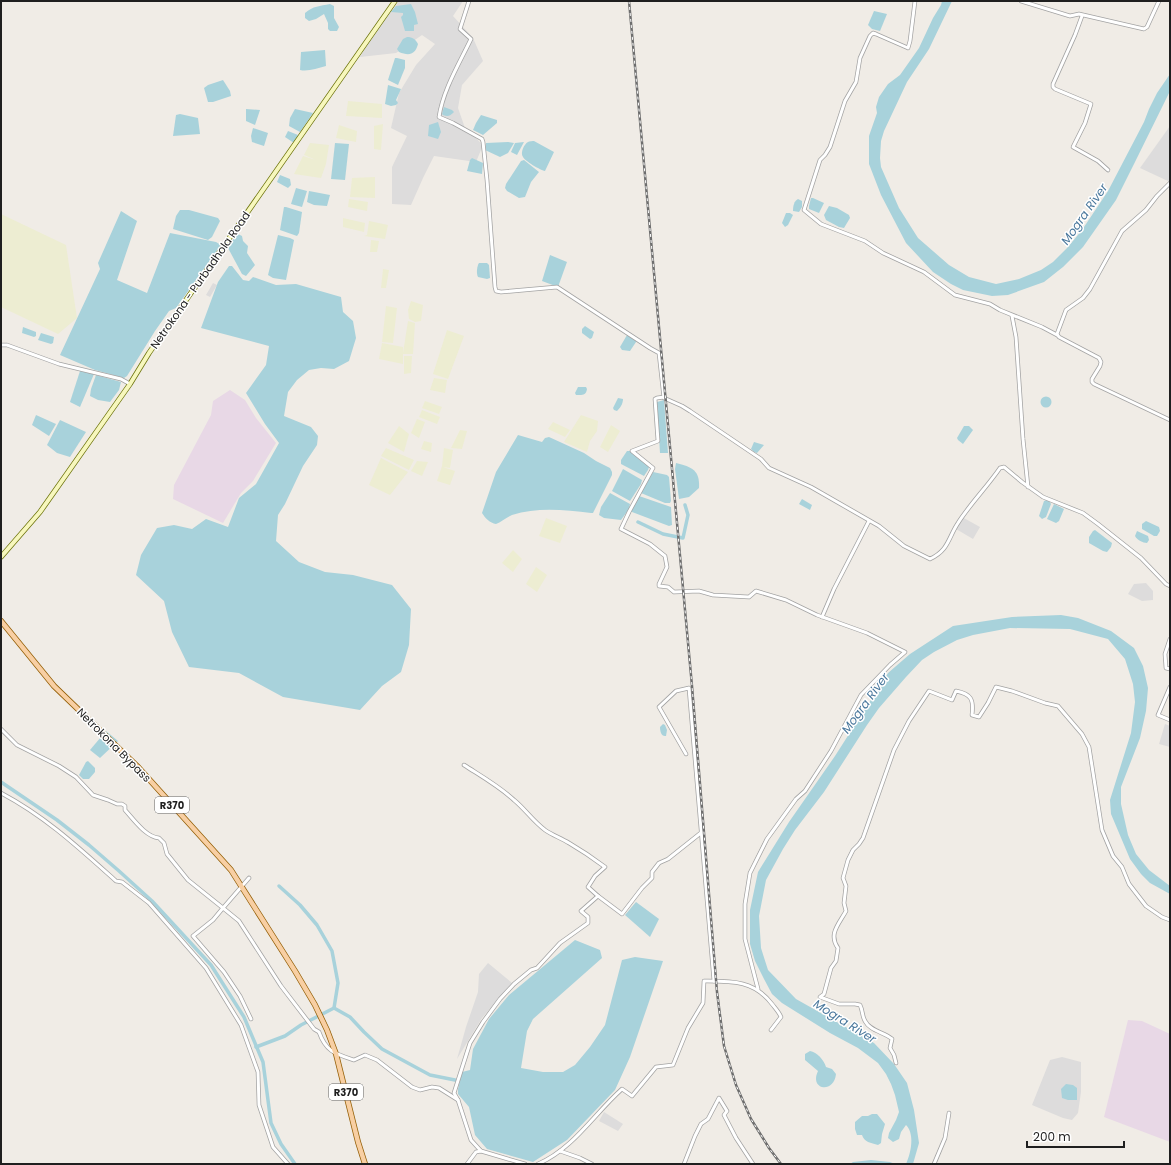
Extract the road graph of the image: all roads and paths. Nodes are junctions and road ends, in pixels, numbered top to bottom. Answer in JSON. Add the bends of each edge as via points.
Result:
{"nodes":[{"id":1,"x":395,"y":1,"type":"edge"},
{"id":2,"x":470,"y":1,"type":"edge"},
{"id":3,"x":915,"y":1,"type":"edge"},
{"id":4,"x":1021,"y":1,"type":"edge"},
{"id":5,"x":1159,"y":1,"type":"edge"},
{"id":6,"x":1082,"y":16,"type":"junction"},
{"id":7,"x":1108,"y":170,"type":"dead end"},
{"id":8,"x":1170,"y":183,"type":"edge"},
{"id":9,"x":1012,"y":315,"type":"junction"},
{"id":10,"x":1058,"y":335,"type":"junction"},
{"id":11,"x":1,"y":345,"type":"edge"},
{"id":12,"x":130,"y":384,"type":"junction"},
{"id":13,"x":664,"y":397,"type":"junction"},
{"id":14,"x":1170,"y":420,"type":"edge"},
{"id":15,"x":1028,"y":487,"type":"junction"},
{"id":16,"x":869,"y":521,"type":"junction"},
{"id":17,"x":1,"y":557,"type":"edge"},
{"id":18,"x":1170,"y":586,"type":"edge"},
{"id":19,"x":822,"y":617,"type":"junction"},
{"id":20,"x":1,"y":621,"type":"edge"},
{"id":21,"x":1170,"y":639,"type":"edge"},
{"id":22,"x":1170,"y":669,"type":"edge"},
{"id":23,"x":1170,"y":687,"type":"edge"},
{"id":24,"x":1170,"y":720,"type":"edge"},
{"id":25,"x":1,"y":729,"type":"edge"},
{"id":26,"x":686,"y":754,"type":"dead end"},
{"id":27,"x":464,"y":765,"type":"dead end"},
{"id":28,"x":1,"y":793,"type":"edge"},
{"id":29,"x":702,"y":832,"type":"junction"},
{"id":30,"x":249,"y":878,"type":"dead end"},
{"id":31,"x":598,"y":896,"type":"junction"},
{"id":32,"x":223,"y":908,"type":"junction"},
{"id":33,"x":1170,"y":920,"type":"edge"},
{"id":34,"x":714,"y":981,"type":"junction"},
{"id":35,"x":758,"y":989,"type":"junction"},
{"id":36,"x":251,"y":1019,"type":"dead end"},
{"id":37,"x":772,"y":1030,"type":"dead end"},
{"id":38,"x":336,"y":1054,"type":"junction"},
{"id":39,"x":896,"y":1062,"type":"dead end"},
{"id":40,"x":458,"y":1100,"type":"junction"},
{"id":41,"x":949,"y":1114,"type":"dead end"},
{"id":42,"x":481,"y":1151,"type":"junction"},
{"id":43,"x":560,"y":1151,"type":"junction"},
{"id":44,"x":288,"y":1164,"type":"edge"},
{"id":45,"x":365,"y":1164,"type":"edge"},
{"id":46,"x":467,"y":1164,"type":"edge"},
{"id":47,"x":525,"y":1164,"type":"edge"},
{"id":48,"x":538,"y":1164,"type":"edge"},
{"id":49,"x":592,"y":1164,"type":"edge"},
{"id":50,"x":684,"y":1164,"type":"edge"},
{"id":51,"x":753,"y":1164,"type":"edge"},
{"id":52,"x":934,"y":1164,"type":"edge"}],
"edges":[{"from":1,"to":12,"type":"main road","name":"Netrokona - Purbadhola Road","via":[[149,353]]},
{"from":2,"to":13,"type":"street","via":[[460,29],[471,40],[447,89],[439,118],[453,123],[483,142],[495,289],[502,292],[557,288],[658,352]]},
{"from":3,"to":9,"type":"street","via":[[909,47],[873,33],[870,36],[860,58],[856,82],[845,101],[830,147],[820,160],[804,210],[821,224],[864,241],[924,272],[955,295],[990,304]]},
{"from":4,"to":6,"type":"street","via":[[1070,16]]},
{"from":5,"to":6,"type":"street","via":[[1146,29]]},
{"from":6,"to":7,"type":"street","via":[[1053,87],[1091,104],[1073,147],[1098,161]]},
{"from":8,"to":10,"type":"street","via":[[1146,210],[1122,231],[1090,289],[1083,298],[1066,310]]},
{"from":9,"to":10,"type":"street"},
{"from":9,"to":15,"type":"street"},
{"from":10,"to":14,"type":"street","via":[[1099,358],[1100,366],[1092,379],[1094,384]]},
{"from":11,"to":12,"type":"street"},
{"from":12,"to":17,"type":"main road","name":"Netrokona - Purbadhola Road","via":[[40,512]]},
{"from":13,"to":16,"type":"street","via":[[682,406],[769,468],[811,487]]},
{"from":13,"to":19,"type":"street","via":[[655,399],[658,441],[632,451],[653,468],[621,529],[650,544],[665,556],[667,567],[659,586],[668,587],[674,592],[699,591],[713,595],[749,597],[756,591],[786,600]]},
{"from":15,"to":16,"type":"street","via":[[1001,467],[958,523],[950,540],[938,555],[930,559],[904,546]]},
{"from":15,"to":18,"type":"street","via":[[1043,497],[1083,513],[1141,558]]},
{"from":16,"to":19,"type":"street"},
{"from":19,"to":35,"type":"street","via":[[867,633],[905,652],[862,695],[805,791],[796,799],[767,839],[750,873],[745,904],[745,939]]},
{"from":20,"to":38,"type":"main road","name":"Netrokona Bypass","number":"R370","via":[[54,686],[138,767],[231,870],[317,1009]]},
{"from":21,"to":22,"type":"street","via":[[1165,654],[1166,668]]},
{"from":23,"to":24,"type":"street","via":[[1158,715]]},
{"from":25,"to":32,"type":"street","via":[[17,745],[76,777],[93,795],[125,806],[125,810],[145,831],[164,843],[167,854],[188,880]]},
{"from":26,"to":29,"type":"street","via":[[659,706],[676,692],[689,688]]},
{"from":27,"to":31,"type":"street","via":[[502,789],[545,830],[588,854],[605,867],[588,887]]},
{"from":28,"to":44,"type":"street","via":[[63,834],[116,881],[122,882],[149,903],[206,968],[241,1025],[258,1072],[259,1105],[273,1147]]},
{"from":29,"to":31,"type":"street","via":[[668,859],[659,863],[652,872],[652,878],[622,914]]},
{"from":29,"to":34,"type":"street"},
{"from":30,"to":32,"type":"street"},
{"from":31,"to":40,"type":"street","via":[[581,911],[588,917],[588,923],[560,943],[537,968],[514,984],[483,1022],[470,1043],[461,1068],[454,1093]]},
{"from":32,"to":36,"type":"street","via":[[194,936],[224,972]]},
{"from":32,"to":38,"type":"street","via":[[239,921],[281,986],[305,1018],[320,1032],[323,1043]]},
{"from":33,"to":39,"type":"street","via":[[1146,906],[1129,884],[1122,867],[1112,856],[1102,830],[1089,747],[1082,734],[1058,706],[996,687],[979,717],[972,715],[972,703],[963,692],[956,690],[952,700],[929,691],[909,720],[894,750],[863,838],[848,860],[843,878],[846,886],[846,911],[834,933],[833,942],[838,948],[836,961],[831,968],[824,994],[820,997],[838,1004],[860,1006],[866,1023],[892,1039],[890,1048]]},
{"from":34,"to":35,"type":"street","via":[[742,983]]},
{"from":34,"to":43,"type":"street","via":[[704,981],[703,1003],[688,1028],[673,1065],[656,1067],[632,1096],[622,1089]]},
{"from":35,"to":37,"type":"street","via":[[768,998],[781,1017]]},
{"from":38,"to":40,"type":"street","via":[[354,1060],[365,1055],[377,1060],[412,1087],[420,1090],[439,1088]]},
{"from":38,"to":45,"type":"main road","number":"R370"},
{"from":40,"to":42,"type":"street","via":[[471,1140]]},
{"from":41,"to":52,"type":"street","via":[[945,1138]]},
{"from":42,"to":46,"type":"street","via":[[476,1152]]},
{"from":42,"to":47,"type":"street"},
{"from":43,"to":48,"type":"street"},
{"from":43,"to":49,"type":"street"},
{"from":50,"to":51,"type":"street","via":[[701,1124],[708,1119],[719,1098],[727,1111],[724,1115]]}]}
